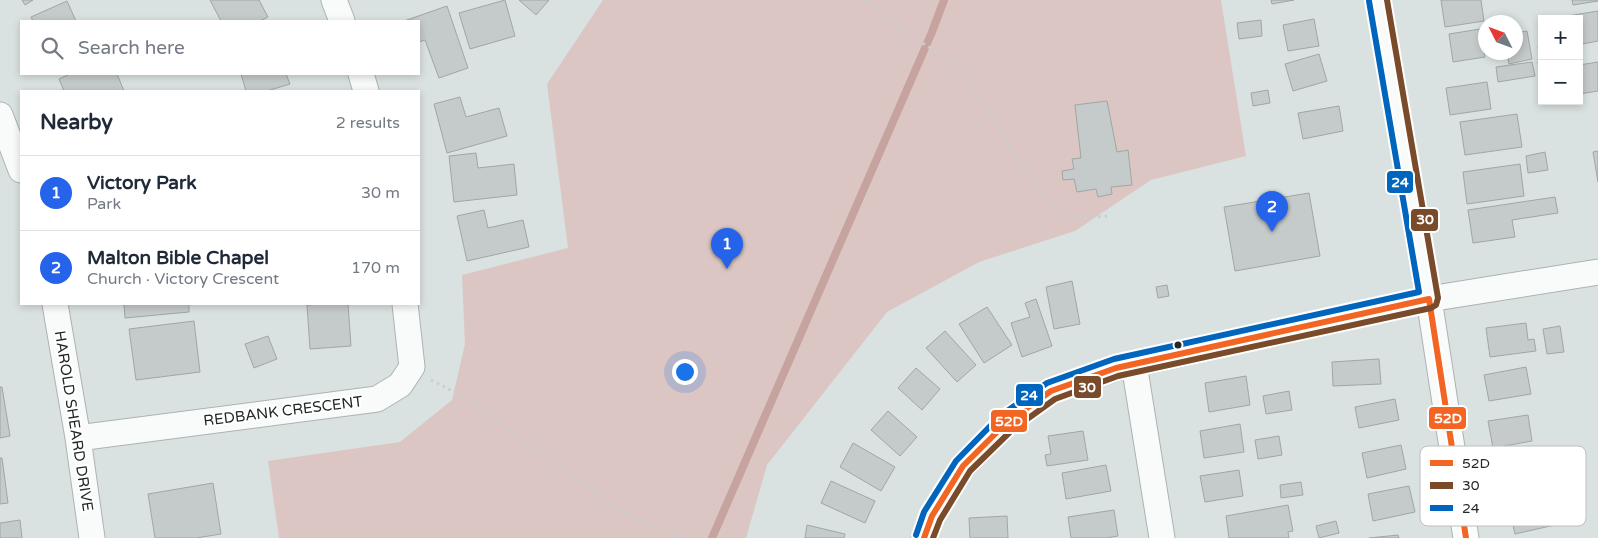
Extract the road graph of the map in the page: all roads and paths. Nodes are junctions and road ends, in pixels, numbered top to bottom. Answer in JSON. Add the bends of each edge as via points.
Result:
{"nodes":[{"id":1,"x":334,"y":0,"type":"edge"},
{"id":2,"x":866,"y":0,"type":"edge"},
{"id":3,"x":1378,"y":0,"type":"edge"},
{"id":4,"x":342,"y":20,"type":"edge"},
{"id":5,"x":361,"y":75,"type":"edge"},
{"id":6,"x":366,"y":90,"type":"edge"},
{"id":7,"x":0,"y":115,"type":"edge"},
{"id":8,"x":20,"y":167,"type":"edge"},
{"id":9,"x":1111,"y":216,"type":"dead end"},
{"id":10,"x":1598,"y":272,"type":"edge"},
{"id":11,"x":1429,"y":299,"type":"junction"},
{"id":12,"x":55,"y":305,"type":"edge"},
{"id":13,"x":405,"y":305,"type":"edge"},
{"id":14,"x":1134,"y":364,"type":"junction"},
{"id":15,"x":412,"y":367,"type":"junction"},
{"id":16,"x":78,"y":438,"type":"junction"},
{"id":17,"x":1452,"y":446,"type":"edge"},
{"id":18,"x":92,"y":538,"type":"edge"},
{"id":19,"x":683,"y":538,"type":"edge"},
{"id":20,"x":924,"y":538,"type":"edge"},
{"id":21,"x":1162,"y":538,"type":"edge"}],
"edges":[{"from":1,"to":4,"type":"street"},
{"from":2,"to":9,"type":"path","via":[[904,31],[960,67],[1025,172],[1054,204],[1072,218]]},
{"from":3,"to":11,"type":"street"},
{"from":5,"to":6,"type":"street"},
{"from":7,"to":8,"type":"street"},
{"from":10,"to":11,"type":"street"},
{"from":11,"to":14,"type":"street"},
{"from":11,"to":17,"type":"street"},
{"from":12,"to":16,"type":"street","name":"HAROLD SHEARD DRIVE"},
{"from":13,"to":15,"type":"street"},
{"from":14,"to":20,"type":"street","via":[[1051,391],[1006,422],[963,466],[932,516]]},
{"from":14,"to":21,"type":"street"},
{"from":15,"to":16,"type":"street","name":"REDBANK CRESCENT","via":[[400,385],[377,399]]},
{"from":15,"to":19,"type":"path","via":[[472,401],[623,513]]},
{"from":16,"to":18,"type":"street","name":"HAROLD SHEARD DRIVE"}]}
